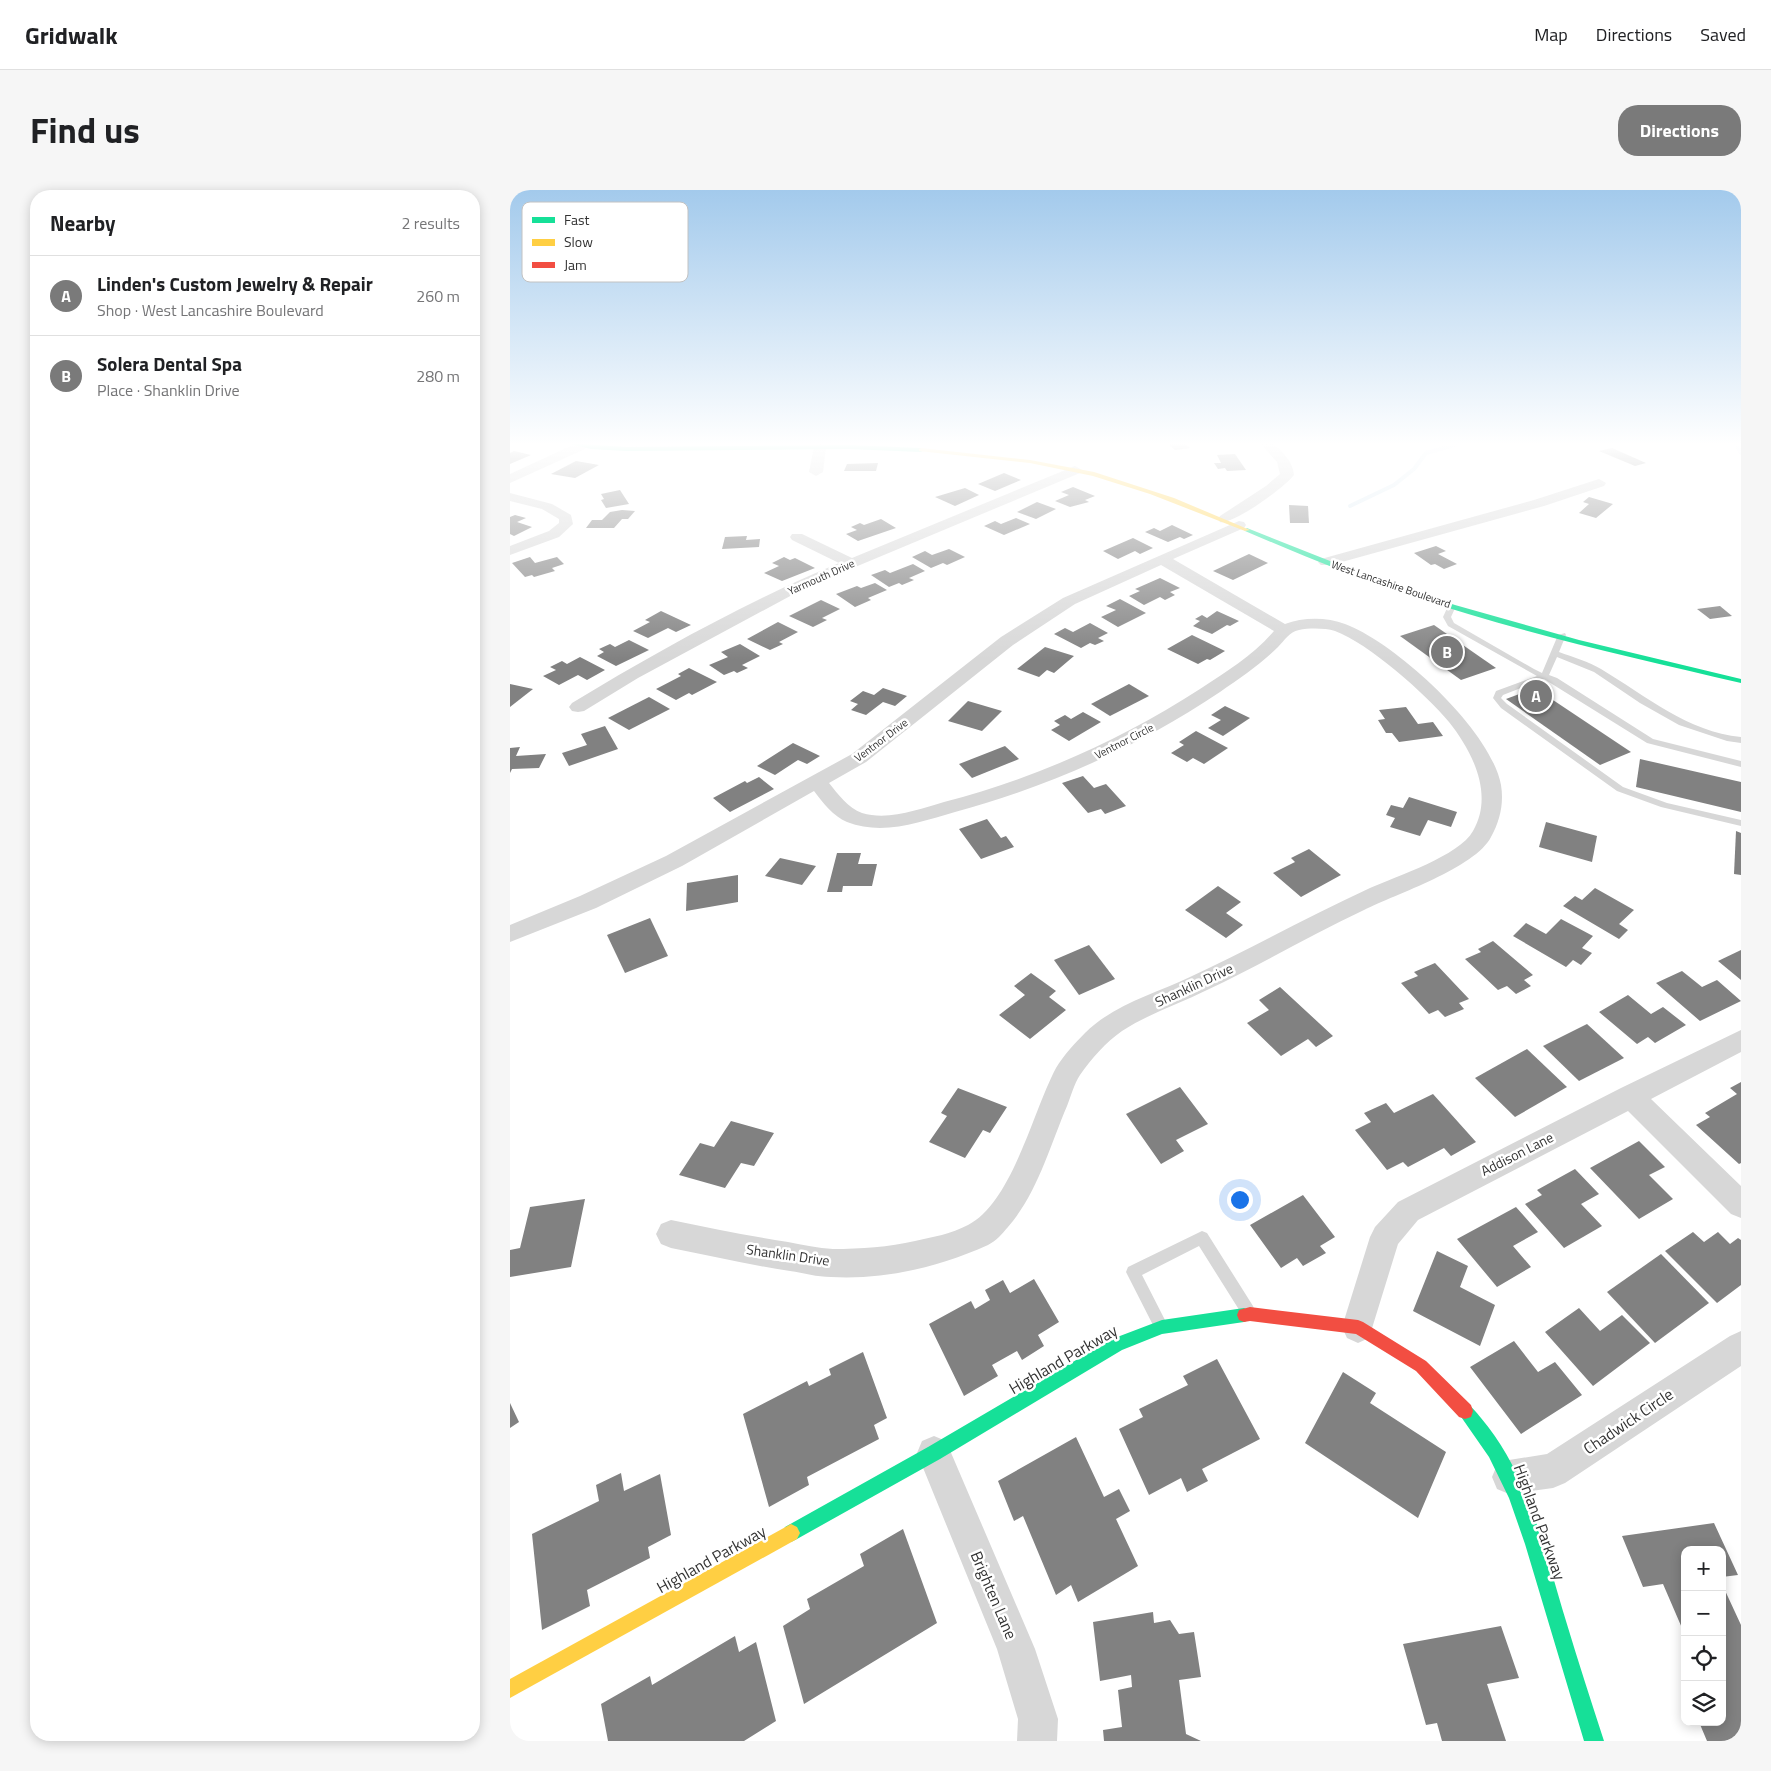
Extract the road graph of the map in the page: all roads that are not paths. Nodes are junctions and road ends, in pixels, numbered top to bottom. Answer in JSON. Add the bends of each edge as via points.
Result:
{"nodes":[{"id":1,"x":563,"y":515,"type":"edge"},
{"id":2,"x":965,"y":515,"type":"edge"},
{"id":3,"x":1214,"y":515,"type":"edge"},
{"id":4,"x":1240,"y":515,"type":"edge"},
{"id":5,"x":1494,"y":515,"type":"edge"},
{"id":6,"x":1232,"y":522,"type":"junction"},
{"id":7,"x":796,"y":537,"type":"dead end"},
{"id":8,"x":510,"y":551,"type":"edge"},
{"id":9,"x":1162,"y":559,"type":"junction"},
{"id":10,"x":1326,"y":562,"type":"junction"},
{"id":11,"x":850,"y":563,"type":"junction"},
{"id":12,"x":1452,"y":606,"type":"junction"},
{"id":13,"x":1284,"y":630,"type":"junction"},
{"id":14,"x":1562,"y":636,"type":"junction"},
{"id":15,"x":1555,"y":654,"type":"junction"},
{"id":16,"x":1545,"y":676,"type":"junction"},
{"id":17,"x":1741,"y":681,"type":"edge"},
{"id":18,"x":578,"y":707,"type":"dead end"},
{"id":19,"x":1741,"y":740,"type":"edge"},
{"id":20,"x":1741,"y":764,"type":"edge"},
{"id":21,"x":816,"y":781,"type":"junction"},
{"id":22,"x":1741,"y":822,"type":"edge"},
{"id":23,"x":510,"y":934,"type":"edge"},
{"id":24,"x":1741,"y":1040,"type":"edge"},
{"id":25,"x":1630,"y":1096,"type":"junction"},
{"id":26,"x":1741,"y":1205,"type":"edge"},
{"id":27,"x":671,"y":1234,"type":"dead end"},
{"id":28,"x":1250,"y":1314,"type":"junction"},
{"id":29,"x":1162,"y":1327,"type":"junction"},
{"id":30,"x":1358,"y":1327,"type":"junction"},
{"id":31,"x":1741,"y":1347,"type":"edge"},
{"id":32,"x":934,"y":1453,"type":"junction"},
{"id":33,"x":1509,"y":1477,"type":"junction"},
{"id":34,"x":510,"y":1689,"type":"edge"},
{"id":35,"x":1037,"y":1741,"type":"edge"},
{"id":36,"x":1594,"y":1741,"type":"edge"}],
"edges":[{"from":1,"to":8,"type":"street","via":[[566,524],[554,534]]},
{"from":2,"to":11,"type":"street","name":"Yarmouth Drive"},
{"from":3,"to":6,"type":"main road","name":"West Lancashire Boulevard"},
{"from":4,"to":6,"type":"street","name":"Ventnor Drive"},
{"from":5,"to":10,"type":"street"},
{"from":6,"to":9,"type":"street","name":"Ventnor Drive"},
{"from":6,"to":10,"type":"main road","name":"West Lancashire Boulevard"},
{"from":7,"to":11,"type":"street"},
{"from":9,"to":13,"type":"street"},
{"from":9,"to":21,"type":"street","name":"Ventnor Drive","via":[[1100,586],[1041,618],[859,758]]},
{"from":10,"to":12,"type":"main road","name":"West Lancashire Boulevard"},
{"from":11,"to":18,"type":"street","name":"Yarmouth Drive","via":[[775,598],[632,674]]},
{"from":12,"to":14,"type":"main road","name":"West Lancashire Boulevard"},
{"from":12,"to":16,"type":"lane","via":[[1447,617],[1451,624],[1491,649]]},
{"from":13,"to":21,"type":"street","name":"Ventnor Circle","via":[[1272,645],[1231,676],[1136,736],[1075,765],[968,803],[896,820],[862,820],[840,809]]},
{"from":13,"to":27,"type":"street","name":"Shanklin Drive","via":[[1296,625],[1324,624],[1355,635],[1370,643],[1421,684],[1456,719],[1477,750],[1491,783],[1492,809],[1481,837],[1469,849],[1453,860],[1356,904],[1110,1026],[1068,1071],[1020,1184],[1006,1208],[983,1232],[940,1250],[892,1260],[830,1262],[764,1253]]},
{"from":14,"to":15,"type":"lane"},
{"from":14,"to":17,"type":"main road","name":"West Lancashire Boulevard"},
{"from":15,"to":16,"type":"lane"},
{"from":15,"to":19,"type":"lane","via":[[1597,670],[1682,723]]},
{"from":16,"to":20,"type":"lane","via":[[1650,741]]},
{"from":16,"to":22,"type":"lane","via":[[1499,693],[1497,698],[1620,789],[1664,805]]},
{"from":21,"to":23,"type":"street","name":"Ventnor Drive","via":[[674,861]]},
{"from":24,"to":25,"type":"street","name":"Addison Lane"},
{"from":25,"to":26,"type":"street"},
{"from":25,"to":30,"type":"street","name":"Addison Lane","via":[[1408,1211],[1385,1237]]},
{"from":28,"to":29,"type":"main road","name":"Highland Parkway"},
{"from":28,"to":29,"type":"lane","via":[[1202,1238],[1133,1272]]},
{"from":28,"to":30,"type":"main road","name":"Highland Parkway"},
{"from":29,"to":32,"type":"main road","name":"Highland Parkway","via":[[1117,1344]]},
{"from":30,"to":33,"type":"main road","name":"Highland Parkway","via":[[1421,1366],[1481,1428]]},
{"from":31,"to":33,"type":"street","name":"Chadwick Circle","via":[[1553,1471]]},
{"from":32,"to":34,"type":"main road","name":"Highland Parkway"},
{"from":32,"to":35,"type":"street","name":"Brighten Lane","via":[[1016,1649],[1038,1718]]},
{"from":33,"to":36,"type":"main road","name":"Highland Parkway"}]}
